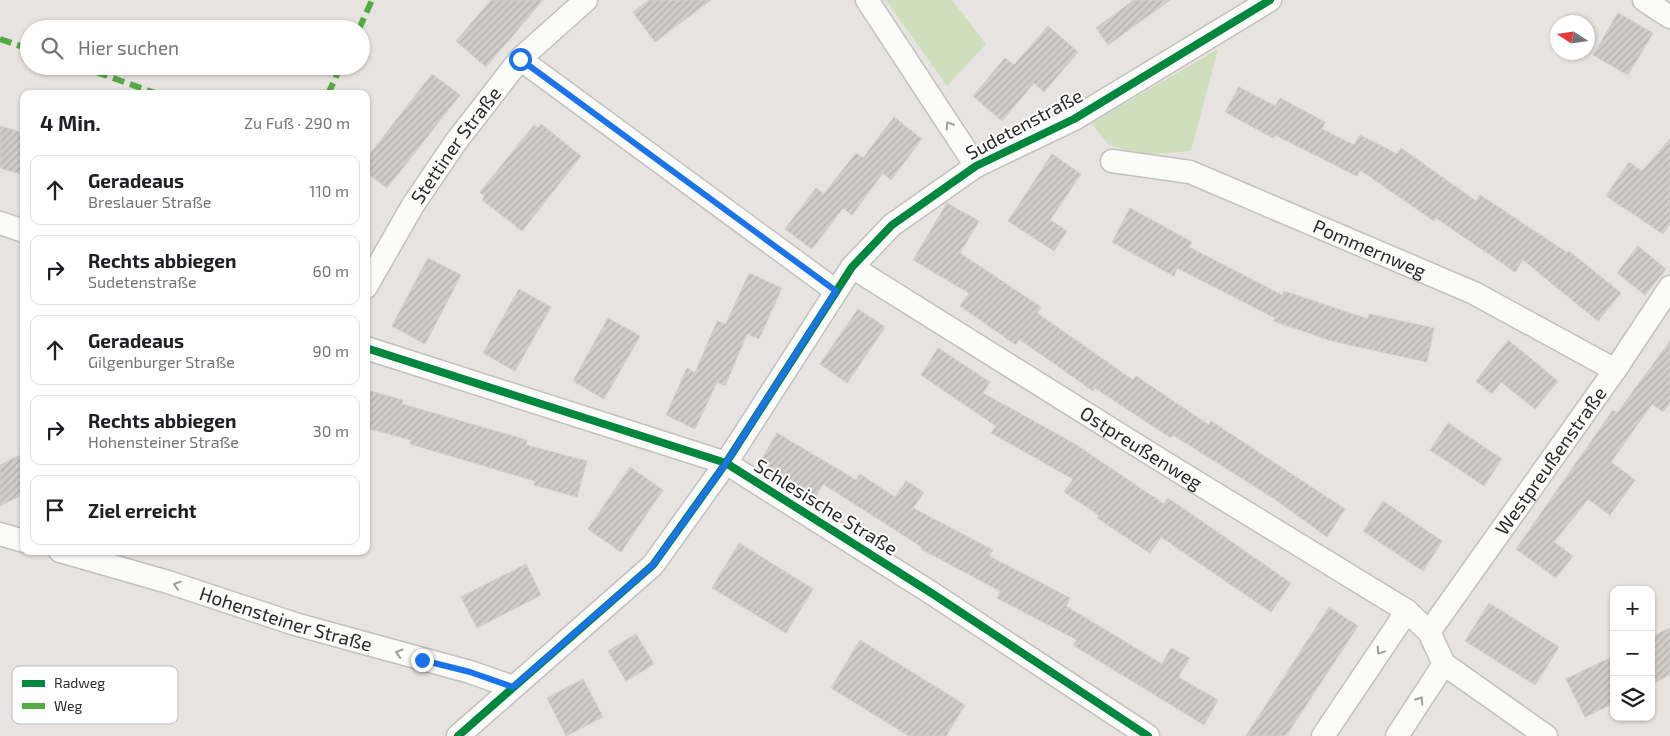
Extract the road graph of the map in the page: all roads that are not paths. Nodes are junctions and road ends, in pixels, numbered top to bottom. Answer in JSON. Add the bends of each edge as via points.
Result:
{"nodes":[{"id":1,"x":586,"y":0,"type":"edge"},
{"id":2,"x":867,"y":0,"type":"edge"},
{"id":3,"x":1270,"y":0,"type":"edge"},
{"id":4,"x":1644,"y":0,"type":"edge"},
{"id":5,"x":1670,"y":17,"type":"edge"},
{"id":6,"x":520,"y":59,"type":"junction"},
{"id":7,"x":1112,"y":161,"type":"dead end"},
{"id":8,"x":976,"y":166,"type":"junction"},
{"id":9,"x":0,"y":223,"type":"edge"},
{"id":10,"x":20,"y":230,"type":"edge"},
{"id":11,"x":852,"y":267,"type":"junction"},
{"id":12,"x":370,"y":280,"type":"edge"},
{"id":13,"x":1670,"y":287,"type":"edge"},
{"id":14,"x":836,"y":291,"type":"junction"},
{"id":15,"x":370,"y":349,"type":"edge"},
{"id":16,"x":1615,"y":370,"type":"junction"},
{"id":17,"x":726,"y":463,"type":"junction"},
{"id":18,"x":0,"y":534,"type":"edge"},
{"id":19,"x":20,"y":540,"type":"edge"},
{"id":20,"x":74,"y":555,"type":"edge"},
{"id":21,"x":1407,"y":611,"type":"junction"},
{"id":22,"x":1429,"y":632,"type":"junction"},
{"id":23,"x":1444,"y":664,"type":"junction"},
{"id":24,"x":513,"y":687,"type":"junction"},
{"id":25,"x":458,"y":736,"type":"edge"},
{"id":26,"x":1148,"y":736,"type":"edge"},
{"id":27,"x":1323,"y":736,"type":"edge"},
{"id":28,"x":1397,"y":736,"type":"edge"},
{"id":29,"x":1546,"y":736,"type":"edge"}],
"edges":[{"from":1,"to":6,"type":"street","name":"Stettiner Straße"},
{"from":8,"to":2,"type":"street","one_way":true},
{"from":3,"to":8,"type":"street","name":"Sudetenstraße","via":[[1074,119]]},
{"from":4,"to":5,"type":"street"},
{"from":6,"to":12,"type":"street","name":"Stettiner Straße","via":[[454,143],[413,204]]},
{"from":6,"to":14,"type":"street"},
{"from":7,"to":16,"type":"street","name":"Pommernweg","via":[[1190,172],[1474,293]]},
{"from":8,"to":11,"type":"street","name":"Sudetenstraße","via":[[892,225]]},
{"from":9,"to":10,"type":"street"},
{"from":11,"to":14,"type":"street","name":"Sudetenstraße"},
{"from":11,"to":21,"type":"street","name":"Ostpreußenweg"},
{"from":13,"to":16,"type":"street","name":"Westpreußenstraße"},
{"from":14,"to":17,"type":"street","name":"Sudetenstraße"},
{"from":15,"to":17,"type":"street","name":"Schlesische Straße"},
{"from":16,"to":22,"type":"street","name":"Westpreußenstraße"},
{"from":17,"to":24,"type":"street","name":"Sudetenstraße","via":[[653,565]]},
{"from":17,"to":26,"type":"street","name":"Schlesische Straße"},
{"from":18,"to":19,"type":"street"},
{"from":24,"to":20,"type":"street","name":"Hohensteiner Straße","one_way":true},
{"from":21,"to":22,"type":"street","name":"Ostpreußenweg"},
{"from":21,"to":27,"type":"street","one_way":true},
{"from":22,"to":23,"type":"street"},
{"from":28,"to":23,"type":"street","one_way":true},
{"from":23,"to":29,"type":"street"},
{"from":24,"to":25,"type":"street","name":"Sudetenstraße"}]}
